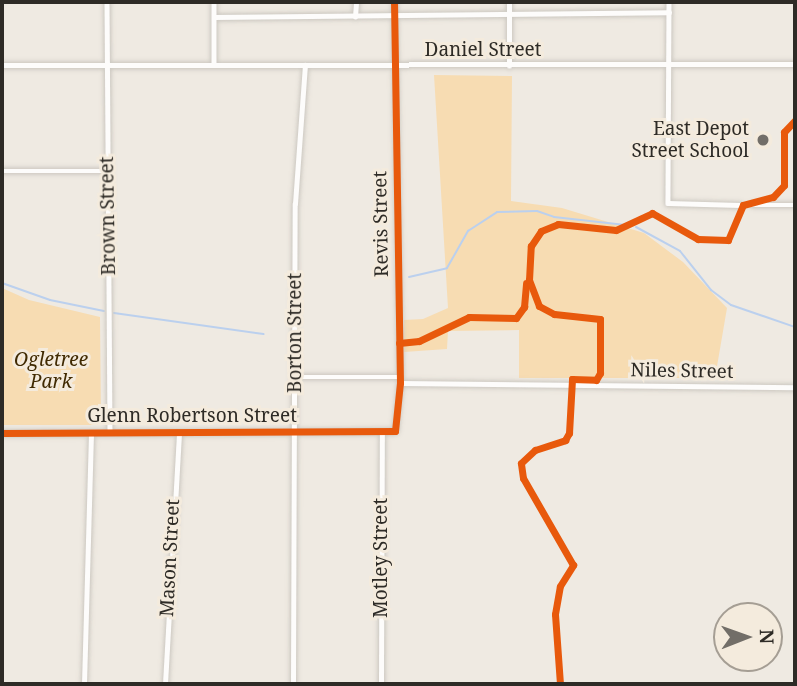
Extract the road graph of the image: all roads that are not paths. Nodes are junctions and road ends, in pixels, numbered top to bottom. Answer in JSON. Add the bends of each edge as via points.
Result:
{"nodes":[{"id":1,"x":107,"y":2,"type":"edge"},
{"id":2,"x":214,"y":2,"type":"edge"},
{"id":3,"x":356,"y":2,"type":"edge"},
{"id":4,"x":394,"y":2,"type":"edge"},
{"id":5,"x":509,"y":2,"type":"edge"},
{"id":6,"x":669,"y":2,"type":"edge"},
{"id":7,"x":669,"y":12,"type":"junction"},
{"id":8,"x":509,"y":15,"type":"junction"},
{"id":9,"x":394,"y":16,"type":"junction"},
{"id":10,"x":214,"y":17,"type":"junction"},
{"id":11,"x":355,"y":17,"type":"junction"},
{"id":12,"x":795,"y":64,"type":"edge"},
{"id":13,"x":2,"y":65,"type":"edge"},
{"id":14,"x":107,"y":65,"type":"junction"},
{"id":15,"x":214,"y":65,"type":"junction"},
{"id":16,"x":305,"y":65,"type":"junction"},
{"id":17,"x":394,"y":65,"type":"junction"},
{"id":18,"x":509,"y":65,"type":"junction"},
{"id":19,"x":669,"y":66,"type":"junction"},
{"id":20,"x":2,"y":170,"type":"edge"},
{"id":21,"x":107,"y":171,"type":"junction"},
{"id":22,"x":740,"y":205,"type":"dead end"},
{"id":23,"x":752,"y":205,"type":"dead end"},
{"id":24,"x":795,"y":205,"type":"edge"},
{"id":25,"x":295,"y":377,"type":"junction"},
{"id":26,"x":400,"y":380,"type":"junction"},
{"id":27,"x":795,"y":387,"type":"edge"},
{"id":28,"x":110,"y":431,"type":"junction"},
{"id":29,"x":294,"y":432,"type":"junction"},
{"id":30,"x":382,"y":432,"type":"junction"},
{"id":31,"x":2,"y":433,"type":"edge"},
{"id":32,"x":91,"y":433,"type":"junction"},
{"id":33,"x":179,"y":433,"type":"junction"},
{"id":34,"x":84,"y":684,"type":"edge"},
{"id":35,"x":165,"y":684,"type":"edge"},
{"id":36,"x":293,"y":684,"type":"edge"},
{"id":37,"x":381,"y":684,"type":"edge"}],
"edges":[{"from":1,"to":14,"type":"street","name":"Brown Street"},
{"from":2,"to":10,"type":"street"},
{"from":3,"to":11,"type":"street"},
{"from":4,"to":9,"type":"street","name":"Revis Street"},
{"from":5,"to":8,"type":"street"},
{"from":6,"to":7,"type":"street"},
{"from":7,"to":8,"type":"street"},
{"from":7,"to":19,"type":"street"},
{"from":8,"to":9,"type":"street"},
{"from":8,"to":18,"type":"street"},
{"from":9,"to":11,"type":"street"},
{"from":9,"to":17,"type":"street","name":"Revis Street"},
{"from":10,"to":11,"type":"street"},
{"from":10,"to":15,"type":"street"},
{"from":12,"to":19,"type":"street","name":"Daniel Street"},
{"from":13,"to":14,"type":"street","name":"Daniel Street"},
{"from":14,"to":15,"type":"street","name":"Daniel Street"},
{"from":14,"to":21,"type":"street","name":"Brown Street"},
{"from":15,"to":16,"type":"street","name":"Daniel Street"},
{"from":16,"to":17,"type":"street","name":"Daniel Street"},
{"from":16,"to":25,"type":"street","name":"Borton Street","via":[[295,204]]},
{"from":17,"to":18,"type":"street","name":"Daniel Street"},
{"from":17,"to":26,"type":"street","name":"Revis Street"},
{"from":18,"to":19,"type":"street","name":"Daniel Street"},
{"from":19,"to":22,"type":"street","via":[[668,203]]},
{"from":20,"to":21,"type":"street"},
{"from":21,"to":28,"type":"street","name":"Brown Street"},
{"from":23,"to":24,"type":"street"},
{"from":25,"to":26,"type":"street","name":"Niles Street"},
{"from":25,"to":29,"type":"street","name":"Borton Street"},
{"from":26,"to":27,"type":"street","name":"Niles Street"},
{"from":26,"to":30,"type":"street","name":"Revis Street","via":[[399,426]]},
{"from":28,"to":32,"type":"street","name":"Glenn Robertson Street"},
{"from":28,"to":33,"type":"street","name":"Glenn Robertson Street"},
{"from":29,"to":30,"type":"street","name":"Glenn Robertson Street"},
{"from":29,"to":33,"type":"street","name":"Glenn Robertson Street"},
{"from":29,"to":36,"type":"street","name":"Borton Street"},
{"from":30,"to":37,"type":"street","name":"Motley Street"},
{"from":31,"to":32,"type":"street","name":"Glenn Robertson Street"},
{"from":32,"to":34,"type":"street"},
{"from":33,"to":35,"type":"street","name":"Mason Street"}]}
